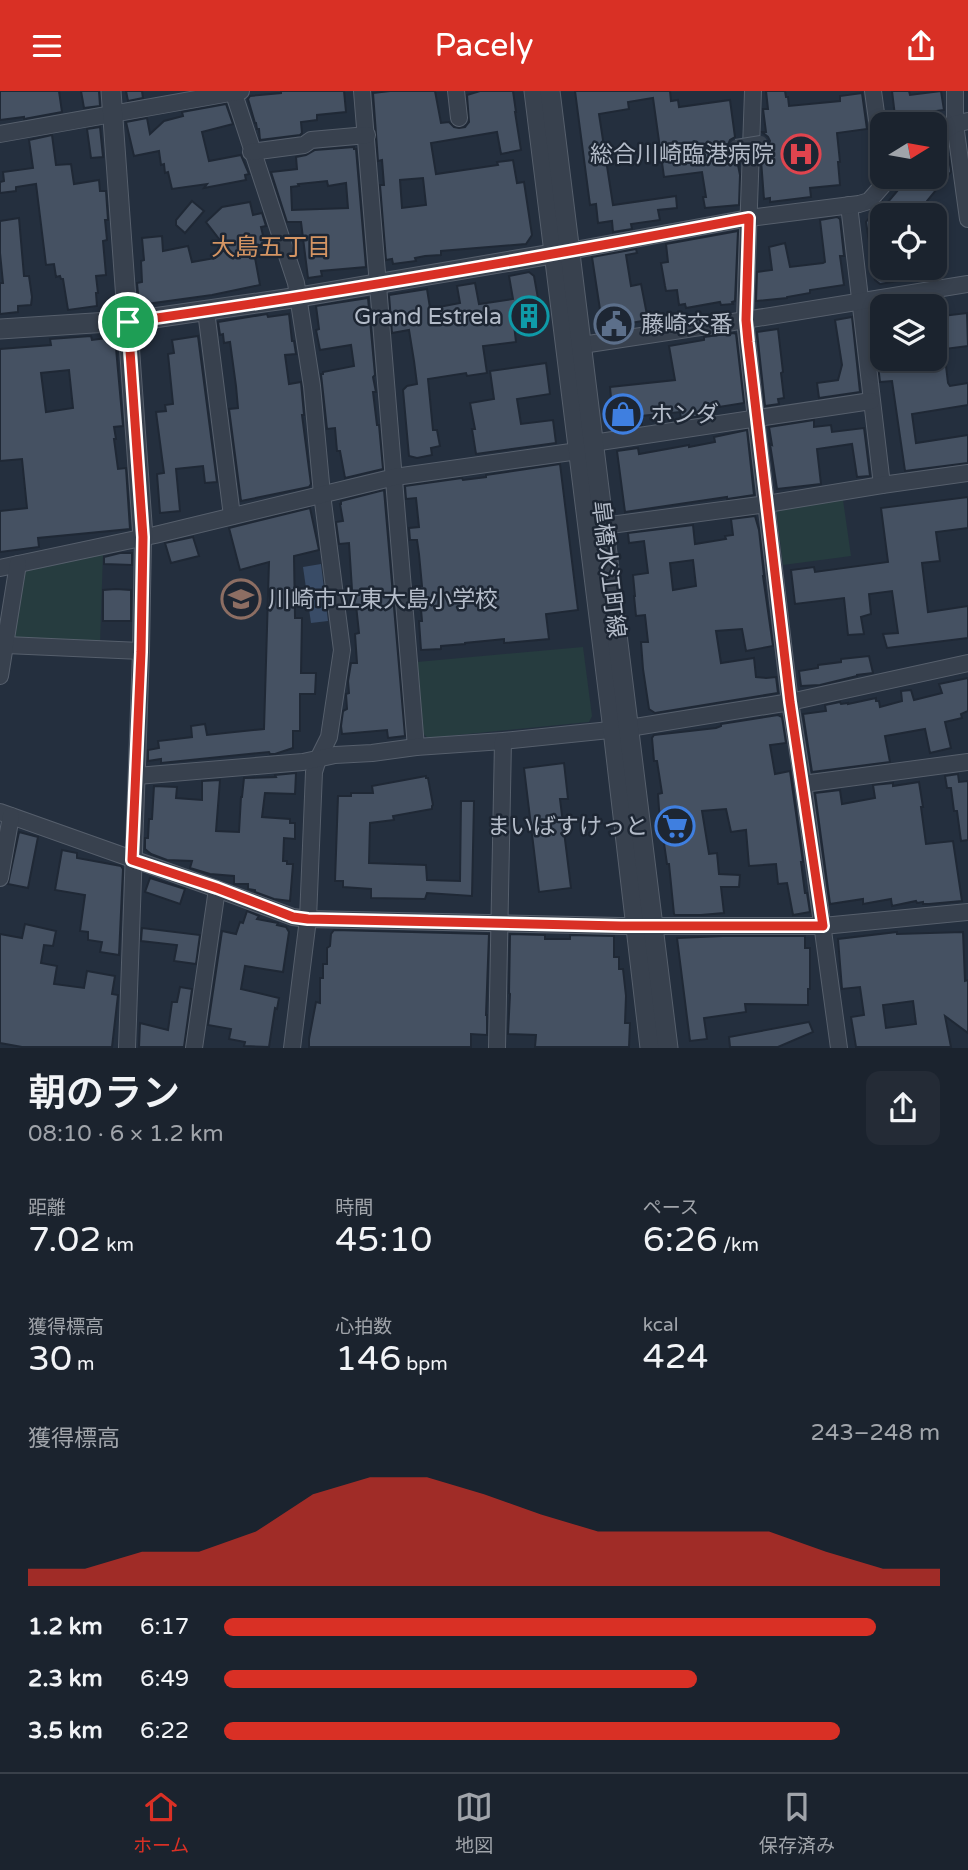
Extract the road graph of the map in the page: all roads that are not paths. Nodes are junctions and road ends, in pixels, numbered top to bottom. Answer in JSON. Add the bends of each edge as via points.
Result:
{"nodes":[{"id":1,"x":111,"y":91,"type":"edge"},
{"id":2,"x":362,"y":91,"type":"edge"},
{"id":3,"x":456,"y":91,"type":"edge"},
{"id":4,"x":534,"y":91,"type":"edge"},
{"id":5,"x":550,"y":91,"type":"edge"},
{"id":6,"x":753,"y":91,"type":"edge"},
{"id":7,"x":873,"y":91,"type":"edge"},
{"id":8,"x":955,"y":91,"type":"edge"},
{"id":9,"x":237,"y":92,"type":"edge"},
{"id":10,"x":876,"y":112,"type":"edge"},
{"id":11,"x":114,"y":114,"type":"junction"},
{"id":12,"x":459,"y":118,"type":"dead end"},
{"id":13,"x":961,"y":122,"type":"edge"},
{"id":14,"x":0,"y":134,"type":"edge"},
{"id":15,"x":367,"y":135,"type":"junction"},
{"id":16,"x":761,"y":142,"type":"dead end"},
{"id":17,"x":736,"y":146,"type":"dead end"},
{"id":18,"x":251,"y":152,"type":"junction"},
{"id":19,"x":879,"y":189,"type":"edge"},
{"id":20,"x":849,"y":205,"type":"junction"},
{"id":21,"x":749,"y":218,"type":"junction"},
{"id":22,"x":968,"y":219,"type":"edge"},
{"id":23,"x":561,"y":253,"type":"junction"},
{"id":24,"x":377,"y":284,"type":"junction"},
{"id":25,"x":968,"y":284,"type":"edge"},
{"id":26,"x":299,"y":297,"type":"junction"},
{"id":27,"x":860,"y":302,"type":"junction"},
{"id":28,"x":206,"y":311,"type":"junction"},
{"id":29,"x":746,"y":320,"type":"junction"},
{"id":30,"x":128,"y":322,"type":"junction"},
{"id":31,"x":0,"y":329,"type":"edge"},
{"id":32,"x":573,"y":346,"type":"junction"},
{"id":33,"x":871,"y":401,"type":"junction"},
{"id":34,"x":756,"y":419,"type":"junction"},
{"id":35,"x":585,"y":447,"type":"junction"},
{"id":36,"x":968,"y":473,"type":"edge"},
{"id":37,"x":395,"y":477,"type":"junction"},
{"id":38,"x":882,"y":485,"type":"junction"},
{"id":39,"x":322,"y":493,"type":"junction"},
{"id":40,"x":766,"y":504,"type":"junction"},
{"id":41,"x":232,"y":516,"type":"junction"},
{"id":42,"x":603,"y":526,"type":"junction"},
{"id":43,"x":143,"y":537,"type":"junction"},
{"id":44,"x":18,"y":564,"type":"junction"},
{"id":45,"x":0,"y":568,"type":"edge"},
{"id":46,"x":6,"y":645,"type":"junction"},
{"id":47,"x":141,"y":652,"type":"junction"},
{"id":48,"x":968,"y":663,"type":"edge"},
{"id":49,"x":0,"y":676,"type":"edge"},
{"id":50,"x":790,"y":702,"type":"junction"},
{"id":51,"x":621,"y":729,"type":"junction"},
{"id":52,"x":503,"y":741,"type":"junction"},
{"id":53,"x":416,"y":747,"type":"junction"},
{"id":54,"x":318,"y":759,"type":"junction"},
{"id":55,"x":968,"y":762,"type":"edge"},
{"id":56,"x":137,"y":776,"type":"junction"},
{"id":57,"x":803,"y":784,"type":"junction"},
{"id":58,"x":5,"y":814,"type":"edge"},
{"id":59,"x":132,"y":860,"type":"junction"},
{"id":60,"x":0,"y":878,"type":"edge"},
{"id":61,"x":217,"y":888,"type":"junction"},
{"id":62,"x":968,"y":912,"type":"edge"},
{"id":63,"x":308,"y":919,"type":"junction"},
{"id":64,"x":498,"y":924,"type":"junction"},
{"id":65,"x":823,"y":926,"type":"junction"},
{"id":66,"x":644,"y":927,"type":"junction"},
{"id":67,"x":127,"y":1048,"type":"edge"},
{"id":68,"x":194,"y":1048,"type":"edge"},
{"id":69,"x":292,"y":1048,"type":"edge"},
{"id":70,"x":497,"y":1048,"type":"edge"},
{"id":71,"x":650,"y":1048,"type":"edge"},
{"id":72,"x":668,"y":1048,"type":"edge"},
{"id":73,"x":839,"y":1048,"type":"edge"}],
"edges":[{"from":1,"to":11,"type":"street"},
{"from":2,"to":15,"type":"street"},
{"from":3,"to":12,"type":"street"},
{"from":4,"to":23,"type":"street","name":"皐橋水江町線"},
{"from":5,"to":23,"type":"street","name":"皐橋水江町線"},
{"from":6,"to":21,"type":"street"},
{"from":7,"to":10,"type":"street"},
{"from":8,"to":13,"type":"street"},
{"from":9,"to":11,"type":"street"},
{"from":9,"to":18,"type":"street"},
{"from":11,"to":14,"type":"street"},
{"from":11,"to":30,"type":"street"},
{"from":13,"to":22,"type":"street"},
{"from":15,"to":18,"type":"street"},
{"from":15,"to":24,"type":"street"},
{"from":16,"to":17,"type":"street","bridge":true},
{"from":18,"to":26,"type":"street"},
{"from":19,"to":20,"type":"street","via":[[869,201]]},
{"from":20,"to":21,"type":"street"},
{"from":20,"to":27,"type":"street"},
{"from":21,"to":23,"type":"street"},
{"from":21,"to":29,"type":"street"},
{"from":23,"to":24,"type":"street"},
{"from":23,"to":32,"type":"street","name":"皐橋水江町線"},
{"from":24,"to":26,"type":"street"},
{"from":24,"to":37,"type":"street"},
{"from":25,"to":27,"type":"street"},
{"from":26,"to":28,"type":"street"},
{"from":26,"to":39,"type":"street"},
{"from":27,"to":29,"type":"street"},
{"from":27,"to":33,"type":"street"},
{"from":28,"to":30,"type":"street"},
{"from":28,"to":41,"type":"street"},
{"from":29,"to":32,"type":"street"},
{"from":29,"to":34,"type":"street"},
{"from":30,"to":31,"type":"street"},
{"from":30,"to":43,"type":"street"},
{"from":32,"to":35,"type":"street","name":"皐橋水江町線"},
{"from":33,"to":34,"type":"street"},
{"from":33,"to":38,"type":"street"},
{"from":34,"to":35,"type":"street"},
{"from":34,"to":40,"type":"street"},
{"from":35,"to":37,"type":"street"},
{"from":35,"to":42,"type":"street","name":"皐橋水江町線"},
{"from":35,"to":51,"type":"street","name":"皐橋水江町線"},
{"from":36,"to":38,"type":"street"},
{"from":37,"to":39,"type":"street"},
{"from":37,"to":53,"type":"street"},
{"from":38,"to":40,"type":"street"},
{"from":39,"to":41,"type":"street"},
{"from":39,"to":54,"type":"street","via":[[342,650],[329,737]]},
{"from":40,"to":42,"type":"street"},
{"from":40,"to":50,"type":"street"},
{"from":41,"to":43,"type":"street"},
{"from":42,"to":51,"type":"street","name":"皐橋水江町線"},
{"from":43,"to":44,"type":"street"},
{"from":43,"to":47,"type":"street"},
{"from":44,"to":45,"type":"street"},
{"from":44,"to":46,"type":"street"},
{"from":46,"to":47,"type":"street"},
{"from":46,"to":49,"type":"street"},
{"from":47,"to":56,"type":"street"},
{"from":48,"to":50,"type":"street"},
{"from":50,"to":51,"type":"street"},
{"from":50,"to":57,"type":"street"},
{"from":51,"to":52,"type":"street"},
{"from":51,"to":66,"type":"street","name":"皐橋水江町線"},
{"from":52,"to":53,"type":"street"},
{"from":52,"to":64,"type":"street"},
{"from":53,"to":54,"type":"street"},
{"from":54,"to":56,"type":"street"},
{"from":54,"to":63,"type":"street"},
{"from":55,"to":57,"type":"street"},
{"from":56,"to":59,"type":"street"},
{"from":57,"to":65,"type":"street"},
{"from":58,"to":59,"type":"street"},
{"from":58,"to":60,"type":"street"},
{"from":59,"to":61,"type":"street"},
{"from":59,"to":67,"type":"street"},
{"from":61,"to":63,"type":"street"},
{"from":61,"to":68,"type":"street"},
{"from":62,"to":65,"type":"street"},
{"from":63,"to":64,"type":"street"},
{"from":63,"to":69,"type":"street"},
{"from":64,"to":66,"type":"street"},
{"from":64,"to":70,"type":"street"},
{"from":65,"to":66,"type":"street"},
{"from":65,"to":73,"type":"street"},
{"from":66,"to":71,"type":"street","name":"皐橋水江町線"},
{"from":66,"to":72,"type":"street","name":"皐橋水江町線"}]}
